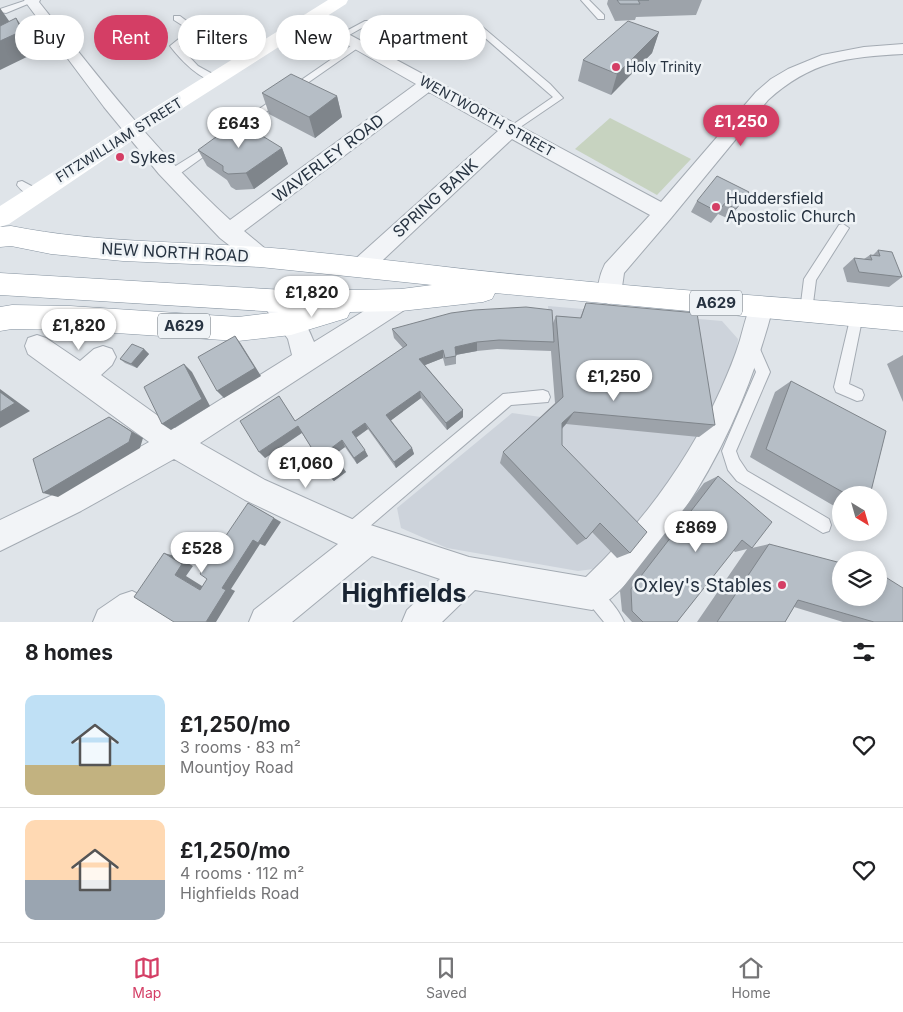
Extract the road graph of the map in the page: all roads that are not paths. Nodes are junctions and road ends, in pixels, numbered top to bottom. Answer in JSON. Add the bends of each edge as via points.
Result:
{"nodes":[{"id":1,"x":340,"y":0,"type":"edge"},
{"id":2,"x":585,"y":0,"type":"edge"},
{"id":3,"x":32,"y":1,"type":"edge"},
{"id":4,"x":3,"y":11,"type":"dead end"},
{"id":5,"x":316,"y":15,"type":"edge"},
{"id":6,"x":601,"y":16,"type":"dead end"},
{"id":7,"x":177,"y":18,"type":"dead end"},
{"id":8,"x":350,"y":31,"type":"edge"},
{"id":9,"x":276,"y":40,"type":"edge"},
{"id":10,"x":350,"y":41,"type":"edge"},
{"id":11,"x":358,"y":45,"type":"junction"},
{"id":12,"x":903,"y":49,"type":"edge"},
{"id":13,"x":215,"y":79,"type":"junction"},
{"id":14,"x":428,"y":84,"type":"junction"},
{"id":15,"x":510,"y":130,"type":"junction"},
{"id":16,"x":132,"y":131,"type":"junction"},
{"id":17,"x":170,"y":175,"type":"junction"},
{"id":18,"x":664,"y":213,"type":"junction"},
{"id":19,"x":0,"y":218,"type":"edge"},
{"id":20,"x":843,"y":228,"type":"dead end"},
{"id":21,"x":228,"y":232,"type":"junction"},
{"id":22,"x":0,"y":237,"type":"edge"},
{"id":23,"x":260,"y":257,"type":"junction"},
{"id":24,"x":361,"y":266,"type":"junction"},
{"id":25,"x":1,"y":283,"type":"edge"},
{"id":26,"x":530,"y":286,"type":"junction"},
{"id":27,"x":610,"y":294,"type":"junction"},
{"id":28,"x":269,"y":299,"type":"junction"},
{"id":29,"x":401,"y":300,"type":"junction"},
{"id":30,"x":365,"y":302,"type":"junction"},
{"id":31,"x":761,"y":307,"type":"junction"},
{"id":32,"x":806,"y":311,"type":"junction"},
{"id":33,"x":857,"y":315,"type":"junction"},
{"id":34,"x":0,"y":319,"type":"edge"},
{"id":35,"x":903,"y":319,"type":"edge"},
{"id":36,"x":292,"y":323,"type":"junction"},
{"id":37,"x":751,"y":343,"type":"junction"},
{"id":38,"x":37,"y":346,"type":"dead end"},
{"id":39,"x":103,"y":357,"type":"dead end"},
{"id":40,"x":306,"y":362,"type":"junction"},
{"id":41,"x":81,"y":376,"type":"junction"},
{"id":42,"x":858,"y":395,"type":"dead end"},
{"id":43,"x":543,"y":397,"type":"dead end"},
{"id":44,"x":174,"y":444,"type":"junction"},
{"id":45,"x":823,"y":525,"type":"dead end"},
{"id":46,"x":0,"y":536,"type":"edge"},
{"id":47,"x":358,"y":536,"type":"junction"},
{"id":48,"x":469,"y":573,"type":"junction"},
{"id":49,"x":592,"y":594,"type":"junction"},
{"id":50,"x":110,"y":622,"type":"edge"},
{"id":51,"x":158,"y":622,"type":"edge"},
{"id":52,"x":266,"y":622,"type":"edge"},
{"id":53,"x":419,"y":622,"type":"edge"},
{"id":54,"x":615,"y":622,"type":"edge"}],
"edges":[{"from":1,"to":5,"type":"main road","name":"FITZWILLIAM STREET"},
{"from":2,"to":6,"type":"lane"},
{"from":3,"to":4,"type":"lane"},
{"from":3,"to":16,"type":"street"},
{"from":7,"to":13,"type":"lane","via":[[192,28],[190,34],[174,46],[195,68]]},
{"from":8,"to":15,"type":"lane","via":[[365,22],[470,21],[558,98]]},
{"from":9,"to":13,"type":"main road","name":"FITZWILLIAM STREET"},
{"from":10,"to":11,"type":"street","name":"WENTWORTH STREET"},
{"from":11,"to":14,"type":"street","name":"WENTWORTH STREET"},
{"from":11,"to":17,"type":"lane"},
{"from":12,"to":18,"type":"street","via":[[853,52],[795,70],[776,81]]},
{"from":13,"to":16,"type":"main road","name":"FITZWILLIAM STREET"},
{"from":14,"to":15,"type":"street","name":"WENTWORTH STREET"},
{"from":14,"to":21,"type":"street","name":"WAVERLEY ROAD"},
{"from":15,"to":18,"type":"street","name":"WENTWORTH STREET"},
{"from":15,"to":24,"type":"street","name":"SPRING BANK"},
{"from":16,"to":17,"type":"street"},
{"from":16,"to":19,"type":"main road","name":"FITZWILLIAM STREET","via":[[28,189]]},
{"from":17,"to":21,"type":"street"},
{"from":18,"to":27,"type":"street","via":[[613,270]]},
{"from":20,"to":32,"type":"lane","via":[[810,279]]},
{"from":21,"to":23,"type":"street"},
{"from":22,"to":23,"type":"main road","name":"NEW NORTH ROAD","number":"A629","via":[[123,251]]},
{"from":23,"to":24,"type":"main road","name":"NEW NORTH ROAD","number":"A629"},
{"from":24,"to":26,"type":"main road","name":"NEW NORTH ROAD","number":"A629"},
{"from":25,"to":28,"type":"main road","name":"NEW NORTH ROAD","number":"A629"},
{"from":26,"to":27,"type":"main road","name":"NEW NORTH ROAD","number":"A629"},
{"from":26,"to":29,"type":"main road","name":"NEW NORTH ROAD","number":"A629"},
{"from":27,"to":31,"type":"main road","name":"NEW NORTH ROAD","number":"A629"},
{"from":28,"to":30,"type":"main road","name":"NEW NORTH ROAD","number":"A629"},
{"from":28,"to":36,"type":"street"},
{"from":29,"to":30,"type":"main road","name":"NEW NORTH ROAD","number":"A629"},
{"from":29,"to":40,"type":"street"},
{"from":30,"to":36,"type":"main road","number":"A629"},
{"from":31,"to":32,"type":"main road","name":"NEW NORTH ROAD","number":"A629"},
{"from":31,"to":37,"type":"street"},
{"from":32,"to":33,"type":"main road","name":"NEW NORTH ROAD","number":"A629"},
{"from":33,"to":35,"type":"main road","name":"NEW NORTH ROAD","number":"A629"},
{"from":33,"to":42,"type":"lane","via":[[841,387]]},
{"from":34,"to":36,"type":"main road","number":"A629","via":[[70,318],[238,329]]},
{"from":36,"to":40,"type":"street","via":[[303,345]]},
{"from":37,"to":45,"type":"lane","via":[[763,372],[729,451],[730,459],[742,476]]},
{"from":37,"to":49,"type":"street","via":[[710,442],[681,491],[616,572]]},
{"from":38,"to":41,"type":"street"},
{"from":39,"to":41,"type":"street"},
{"from":40,"to":44,"type":"street"},
{"from":41,"to":44,"type":"street"},
{"from":43,"to":47,"type":"lane","via":[[508,399]]},
{"from":44,"to":46,"type":"street"},
{"from":44,"to":47,"type":"street","via":[[255,490]]},
{"from":47,"to":48,"type":"street"},
{"from":47,"to":52,"type":"street"},
{"from":48,"to":49,"type":"street"},
{"from":48,"to":53,"type":"street"},
{"from":49,"to":54,"type":"lane"},
{"from":50,"to":51,"type":"street","via":[[132,607]]}]}
